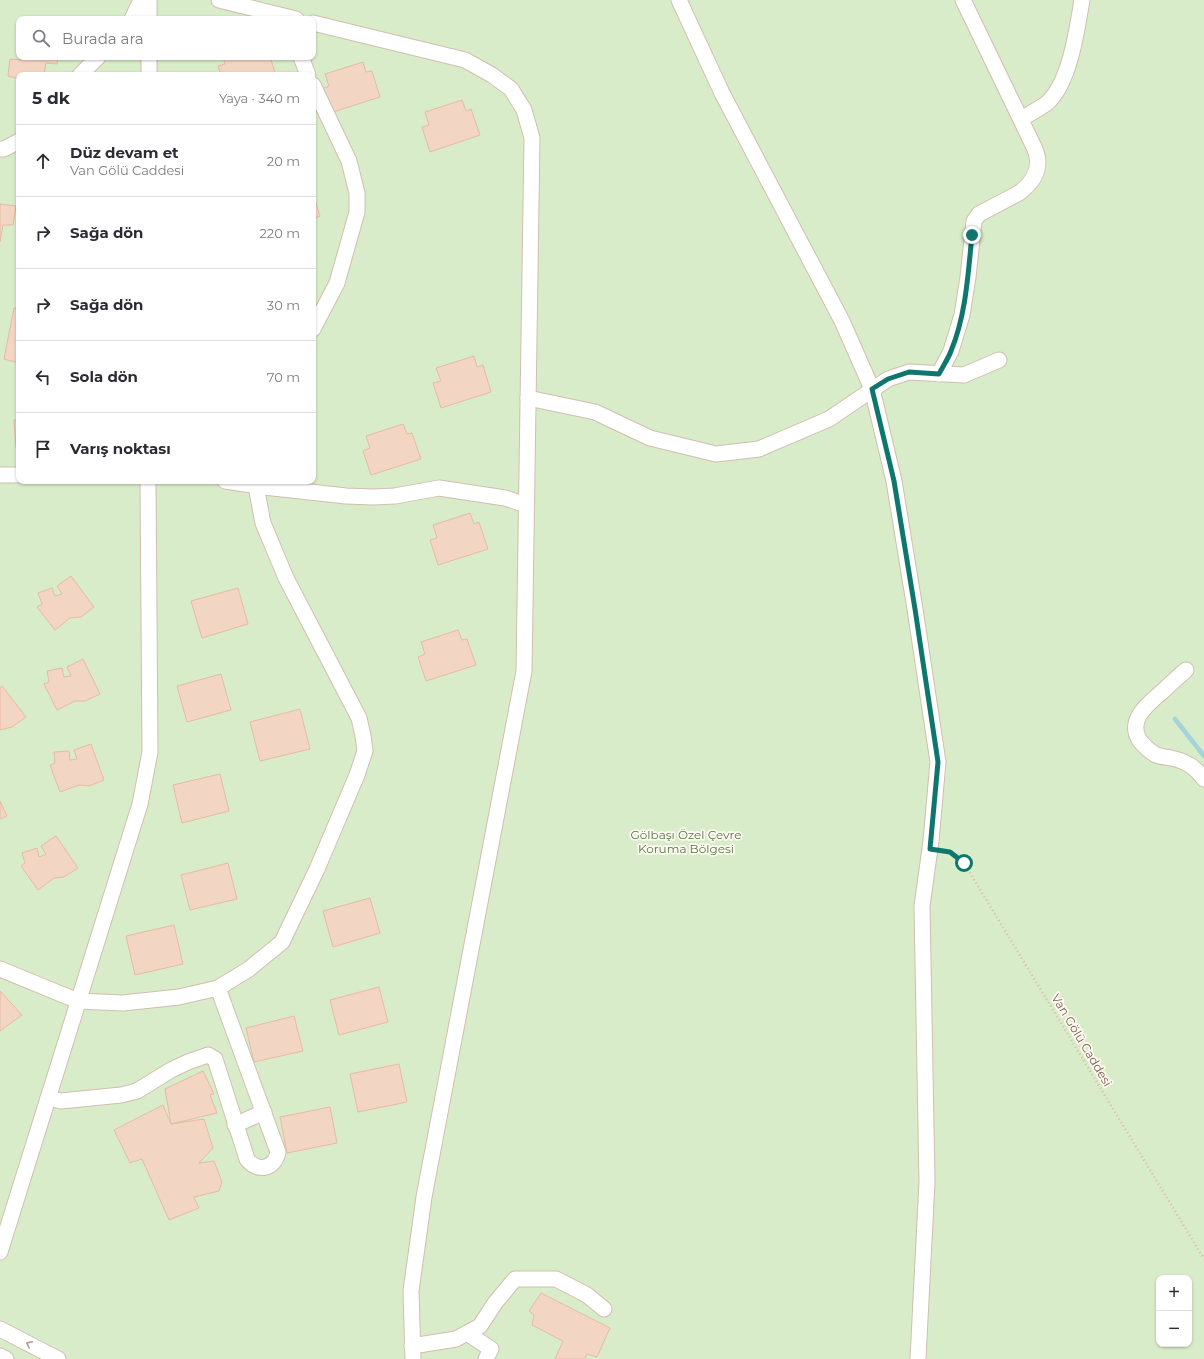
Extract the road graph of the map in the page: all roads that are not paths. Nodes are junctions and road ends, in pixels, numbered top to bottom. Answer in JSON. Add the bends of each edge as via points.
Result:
{"nodes":[{"id":1,"x":141,"y":0,"type":"edge"},
{"id":2,"x":149,"y":0,"type":"edge"},
{"id":3,"x":219,"y":0,"type":"edge"},
{"id":4,"x":679,"y":0,"type":"edge"},
{"id":5,"x":1082,"y":0,"type":"edge"},
{"id":6,"x":969,"y":2,"type":"edge"},
{"id":7,"x":133,"y":16,"type":"edge"},
{"id":8,"x":149,"y":16,"type":"edge"},
{"id":9,"x":272,"y":16,"type":"edge"},
{"id":10,"x":316,"y":24,"type":"edge"},
{"id":11,"x":95,"y":60,"type":"edge"},
{"id":12,"x":149,"y":60,"type":"edge"},
{"id":13,"x":302,"y":60,"type":"edge"},
{"id":14,"x":83,"y":72,"type":"edge"},
{"id":15,"x":149,"y":72,"type":"edge"},
{"id":16,"x":307,"y":72,"type":"edge"},
{"id":17,"x":316,"y":91,"type":"edge"},
{"id":18,"x":1021,"y":119,"type":"junction"},
{"id":19,"x":16,"y":142,"type":"edge"},
{"id":20,"x":0,"y":149,"type":"edge"},
{"id":21,"x":316,"y":323,"type":"edge"},
{"id":22,"x":999,"y":360,"type":"dead end"},
{"id":23,"x":939,"y":374,"type":"junction"},
{"id":24,"x":872,"y":389,"type":"junction"},
{"id":25,"x":528,"y":398,"type":"junction"},
{"id":26,"x":0,"y":475,"type":"edge"},
{"id":27,"x":16,"y":475,"type":"edge"},
{"id":28,"x":148,"y":484,"type":"edge"},
{"id":29,"x":255,"y":484,"type":"edge"},
{"id":30,"x":262,"y":484,"type":"edge"},
{"id":31,"x":526,"y":505,"type":"junction"},
{"id":32,"x":1186,"y":670,"type":"dead end"},
{"id":33,"x":1204,"y":779,"type":"edge"},
{"id":34,"x":0,"y":969,"type":"edge"},
{"id":35,"x":218,"y":988,"type":"junction"},
{"id":36,"x":78,"y":1001,"type":"junction"},
{"id":37,"x":48,"y":1098,"type":"junction"},
{"id":38,"x":264,"y":1112,"type":"junction"},
{"id":39,"x":235,"y":1125,"type":"junction"},
{"id":40,"x":0,"y":1252,"type":"edge"},
{"id":41,"x":604,"y":1308,"type":"dead end"},
{"id":42,"x":2,"y":1327,"type":"edge"},
{"id":43,"x":468,"y":1333,"type":"junction"},
{"id":44,"x":412,"y":1352,"type":"edge"},
{"id":45,"x":0,"y":1356,"type":"edge"},
{"id":46,"x":6,"y":1359,"type":"edge"},
{"id":47,"x":58,"y":1359,"type":"edge"},
{"id":48,"x":486,"y":1359,"type":"edge"},
{"id":49,"x":918,"y":1359,"type":"edge"}],
"edges":[{"from":1,"to":7,"type":"street"},
{"from":2,"to":8,"type":"street"},
{"from":3,"to":9,"type":"street"},
{"from":4,"to":24,"type":"street","via":[[722,93],[842,321]]},
{"from":5,"to":18,"type":"street","via":[[1072,56],[1062,80],[1048,103]]},
{"from":6,"to":18,"type":"street"},
{"from":10,"to":25,"type":"street","via":[[465,60],[511,89],[524,110],[532,138]]},
{"from":11,"to":14,"type":"street"},
{"from":12,"to":15,"type":"street"},
{"from":13,"to":16,"type":"street"},
{"from":17,"to":21,"type":"street","via":[[349,161],[357,192],[357,212],[337,282]]},
{"from":18,"to":23,"type":"street","via":[[1036,152],[1039,164],[1037,171],[1025,189],[979,214],[974,221],[962,315],[951,351]]},
{"from":19,"to":20,"type":"street"},
{"from":22,"to":23,"type":"street","via":[[964,374]]},
{"from":23,"to":24,"type":"street","via":[[909,372],[888,379]]},
{"from":24,"to":25,"type":"street","via":[[829,419],[759,449],[716,454],[650,438],[594,412]]},
{"from":24,"to":49,"type":"street","via":[[894,481],[938,762],[922,906],[927,1182]]},
{"from":25,"to":31,"type":"street"},
{"from":26,"to":27,"type":"street"},
{"from":28,"to":36,"type":"street","via":[[150,752],[140,804]]},
{"from":29,"to":35,"type":"street","via":[[263,523],[286,578],[359,718],[365,751],[317,869],[282,942],[249,969]]},
{"from":30,"to":31,"type":"street","via":[[346,496],[373,497],[439,488],[505,498]]},
{"from":31,"to":44,"type":"street","via":[[524,671],[424,1198],[411,1291]]},
{"from":32,"to":33,"type":"street","via":[[1147,704],[1138,718],[1135,729],[1143,745],[1156,755],[1186,762]]},
{"from":34,"to":36,"type":"street"},
{"from":35,"to":36,"type":"street","via":[[179,997],[136,1002]]},
{"from":35,"to":38,"type":"street"},
{"from":36,"to":37,"type":"street"},
{"from":37,"to":39,"type":"street","via":[[61,1101],[136,1092],[171,1070],[208,1054],[215,1059]]},
{"from":37,"to":40,"type":"street"},
{"from":38,"to":39,"type":"street"},
{"from":38,"to":39,"type":"street","via":[[278,1152],[275,1161],[267,1167],[258,1168],[249,1163]]},
{"from":41,"to":43,"type":"street","via":[[587,1295],[556,1279],[515,1279],[480,1326]]},
{"from":47,"to":42,"type":"street","one_way":true},
{"from":43,"to":44,"type":"street","via":[[456,1340]]},
{"from":43,"to":48,"type":"street","via":[[491,1349]]},
{"from":45,"to":46,"type":"street"}]}
